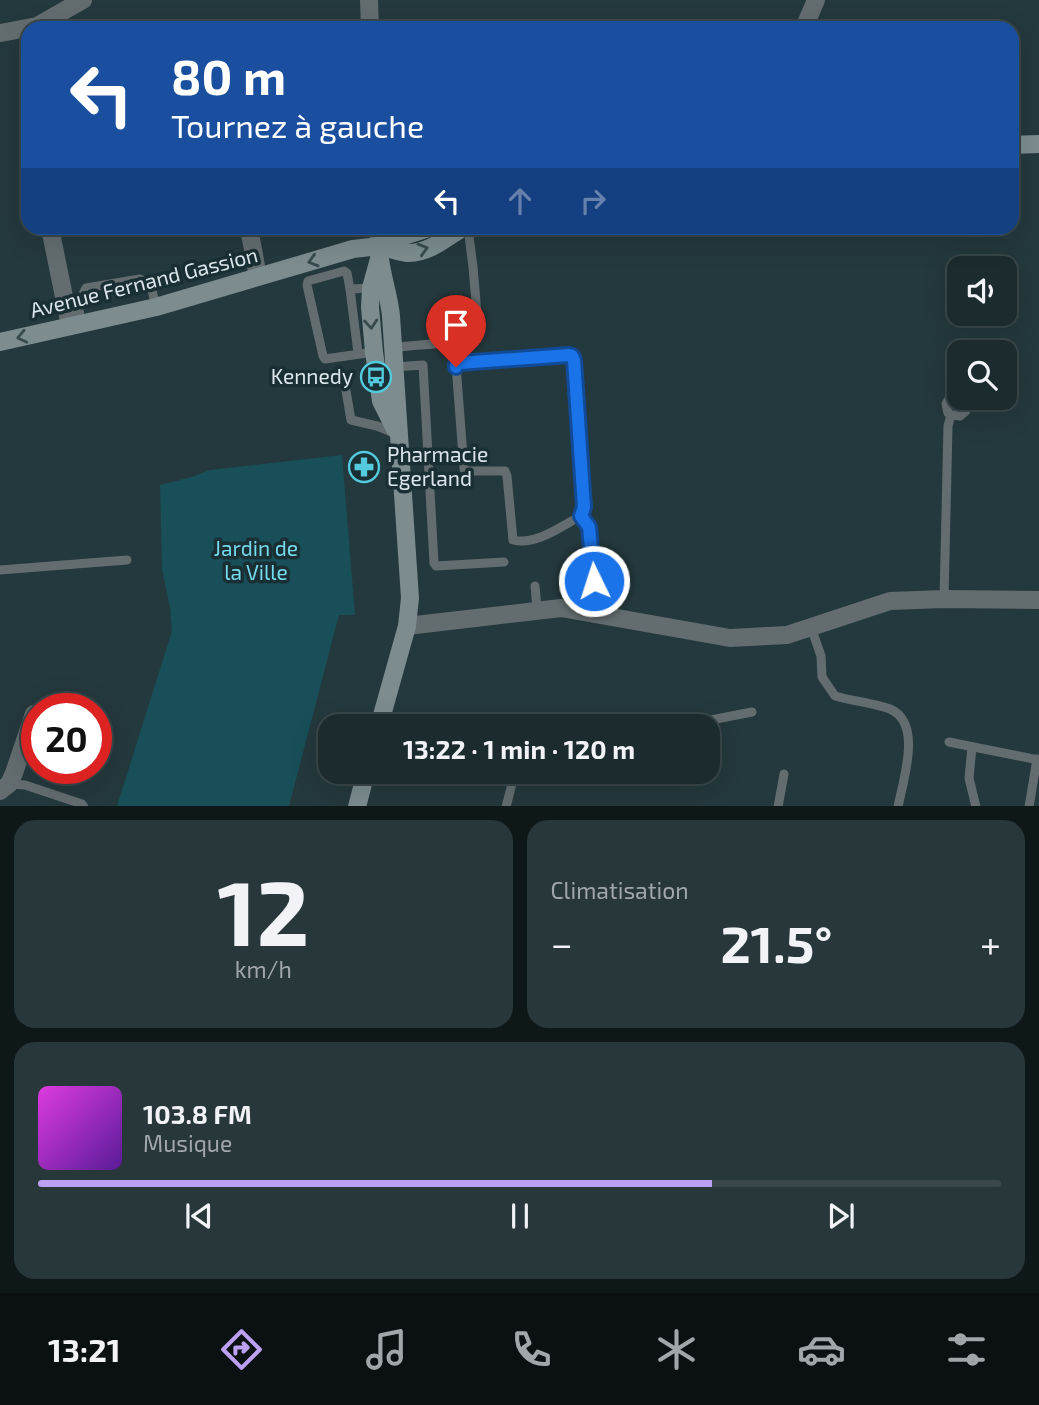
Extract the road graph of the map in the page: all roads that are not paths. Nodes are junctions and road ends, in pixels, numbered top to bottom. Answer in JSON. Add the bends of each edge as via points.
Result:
{"nodes":[{"id":1,"x":83,"y":0,"type":"edge"},
{"id":2,"x":369,"y":0,"type":"edge"},
{"id":3,"x":816,"y":0,"type":"edge"},
{"id":4,"x":46,"y":21,"type":"edge"},
{"id":5,"x":370,"y":21,"type":"edge"},
{"id":6,"x":807,"y":21,"type":"edge"},
{"id":7,"x":21,"y":29,"type":"edge"},
{"id":8,"x":0,"y":33,"type":"edge"},
{"id":9,"x":1039,"y":144,"type":"edge"},
{"id":10,"x":1019,"y":145,"type":"edge"},
{"id":11,"x":52,"y":235,"type":"edge"},
{"id":12,"x":250,"y":235,"type":"edge"},
{"id":13,"x":379,"y":235,"type":"edge"},
{"id":14,"x":407,"y":235,"type":"edge"},
{"id":15,"x":451,"y":235,"type":"edge"},
{"id":16,"x":469,"y":235,"type":"edge"},
{"id":17,"x":379,"y":252,"type":"junction"},
{"id":18,"x":258,"y":277,"type":"junction"},
{"id":19,"x":371,"y":288,"type":"junction"},
{"id":20,"x":350,"y":289,"type":"junction"},
{"id":21,"x":156,"y":307,"type":"junction"},
{"id":22,"x":75,"y":324,"type":"junction"},
{"id":23,"x":0,"y":342,"type":"edge"},
{"id":24,"x":393,"y":348,"type":"junction"},
{"id":25,"x":366,"y":353,"type":"junction"},
{"id":26,"x":394,"y":367,"type":"junction"},
{"id":27,"x":344,"y":379,"type":"dead end"},
{"id":28,"x":947,"y":400,"type":"edge"},
{"id":29,"x":966,"y":411,"type":"joint"},
{"id":30,"x":979,"y":412,"type":"dead end"},
{"id":31,"x":951,"y":415,"type":"junction"},
{"id":32,"x":398,"y":435,"type":"junction"},
{"id":33,"x":581,"y":516,"type":"junction"},
{"id":34,"x":532,"y":540,"type":"junction"},
{"id":35,"x":533,"y":553,"type":"dead end"},
{"id":36,"x":127,"y":560,"type":"dead end"},
{"id":37,"x":504,"y":562,"type":"dead end"},
{"id":38,"x":0,"y":570,"type":"edge"},
{"id":39,"x":535,"y":586,"type":"dead end"},
{"id":40,"x":944,"y":599,"type":"junction"},
{"id":41,"x":1039,"y":600,"type":"edge"},
{"id":42,"x":537,"y":609,"type":"junction"},
{"id":43,"x":586,"y":611,"type":"junction"},
{"id":44,"x":407,"y":626,"type":"junction"},
{"id":45,"x":811,"y":627,"type":"junction"},
{"id":46,"x":752,"y":712,"type":"dead end"},
{"id":47,"x":382,"y":714,"type":"edge"},
{"id":48,"x":720,"y":718,"type":"edge"},
{"id":49,"x":949,"y":742,"type":"dead end"},
{"id":50,"x":972,"y":747,"type":"junction"},
{"id":51,"x":21,"y":759,"type":"edge"},
{"id":52,"x":1038,"y":760,"type":"edge"},
{"id":53,"x":784,"y":774,"type":"dead end"},
{"id":54,"x":363,"y":784,"type":"edge"},
{"id":55,"x":512,"y":784,"type":"edge"},
{"id":56,"x":4,"y":788,"type":"edge"},
{"id":57,"x":83,"y":806,"type":"edge"},
{"id":58,"x":357,"y":806,"type":"edge"},
{"id":59,"x":506,"y":806,"type":"edge"},
{"id":60,"x":778,"y":806,"type":"edge"},
{"id":61,"x":898,"y":806,"type":"edge"},
{"id":62,"x":976,"y":806,"type":"edge"},
{"id":63,"x":1029,"y":806,"type":"edge"}],
"edges":[{"from":1,"to":4,"type":"street"},
{"from":2,"to":5,"type":"street"},
{"from":3,"to":6,"type":"street"},
{"from":7,"to":8,"type":"street"},
{"from":9,"to":10,"type":"street"},
{"from":11,"to":22,"type":"street"},
{"from":12,"to":18,"type":"street"},
{"from":13,"to":17,"type":"street"},
{"from":14,"to":17,"type":"street","name":"Avenue Fernand Gassion"},
{"from":17,"to":15,"type":"street","name":"Avenue Fernand Gassion","one_way":true,"via":[[419,251]]},
{"from":16,"to":24,"type":"lane","via":[[478,325],[473,336]]},
{"from":17,"to":18,"type":"street","name":"Avenue Fernand Gassion","one_way":true,"via":[[353,249]]},
{"from":17,"to":19,"type":"street"},
{"from":17,"to":24,"type":"street"},
{"from":18,"to":21,"type":"street","name":"Avenue Fernand Gassion"},
{"from":19,"to":20,"type":"lane"},
{"from":19,"to":25,"type":"street","one_way":true},
{"from":20,"to":25,"type":"lane"},
{"from":20,"to":25,"type":"lane","via":[[344,271],[307,285],[323,356]]},
{"from":21,"to":22,"type":"street","name":"Avenue Fernand Gassion"},
{"from":21,"to":22,"type":"lane","via":[[151,286],[140,279],[86,288]]},
{"from":22,"to":23,"type":"street","name":"Avenue Fernand Gassion","one_way":true},
{"from":24,"to":26,"type":"street"},
{"from":25,"to":32,"type":"street"},
{"from":26,"to":32,"type":"street"},
{"from":26,"to":37,"type":"lane","via":[[422,365],[434,563]]},
{"from":27,"to":32,"type":"lane","via":[[351,420]]},
{"from":28,"to":31,"type":"lane"},
{"from":29,"to":30,"type":"lane"},
{"from":29,"to":31,"type":"lane"},
{"from":31,"to":40,"type":"lane"},
{"from":32,"to":44,"type":"street","via":[[410,598]]},
{"from":33,"to":34,"type":"lane"},
{"from":33,"to":34,"type":"lane","via":[[584,507],[572,356],[459,363],[464,469],[505,471],[513,540]]},
{"from":33,"to":43,"type":"lane","via":[[589,527],[594,581]]},
{"from":34,"to":35,"type":"lane"},
{"from":36,"to":38,"type":"lane"},
{"from":39,"to":42,"type":"lane"},
{"from":40,"to":41,"type":"street"},
{"from":40,"to":45,"type":"street","via":[[890,601]]},
{"from":42,"to":43,"type":"street"},
{"from":42,"to":44,"type":"street"},
{"from":43,"to":45,"type":"street","via":[[730,638],[787,635]]},
{"from":44,"to":47,"type":"street"},
{"from":45,"to":61,"type":"lane","via":[[821,656],[822,677],[835,696],[890,709],[907,726],[909,744]]},
{"from":46,"to":48,"type":"lane"},
{"from":49,"to":50,"type":"lane"},
{"from":50,"to":52,"type":"lane"},
{"from":50,"to":62,"type":"lane","via":[[969,778]]},
{"from":51,"to":56,"type":"street"},
{"from":52,"to":63,"type":"lane"},
{"from":53,"to":60,"type":"lane"},
{"from":54,"to":58,"type":"street"},
{"from":55,"to":59,"type":"lane"},
{"from":56,"to":57,"type":"lane","via":[[25,785]]}]}
